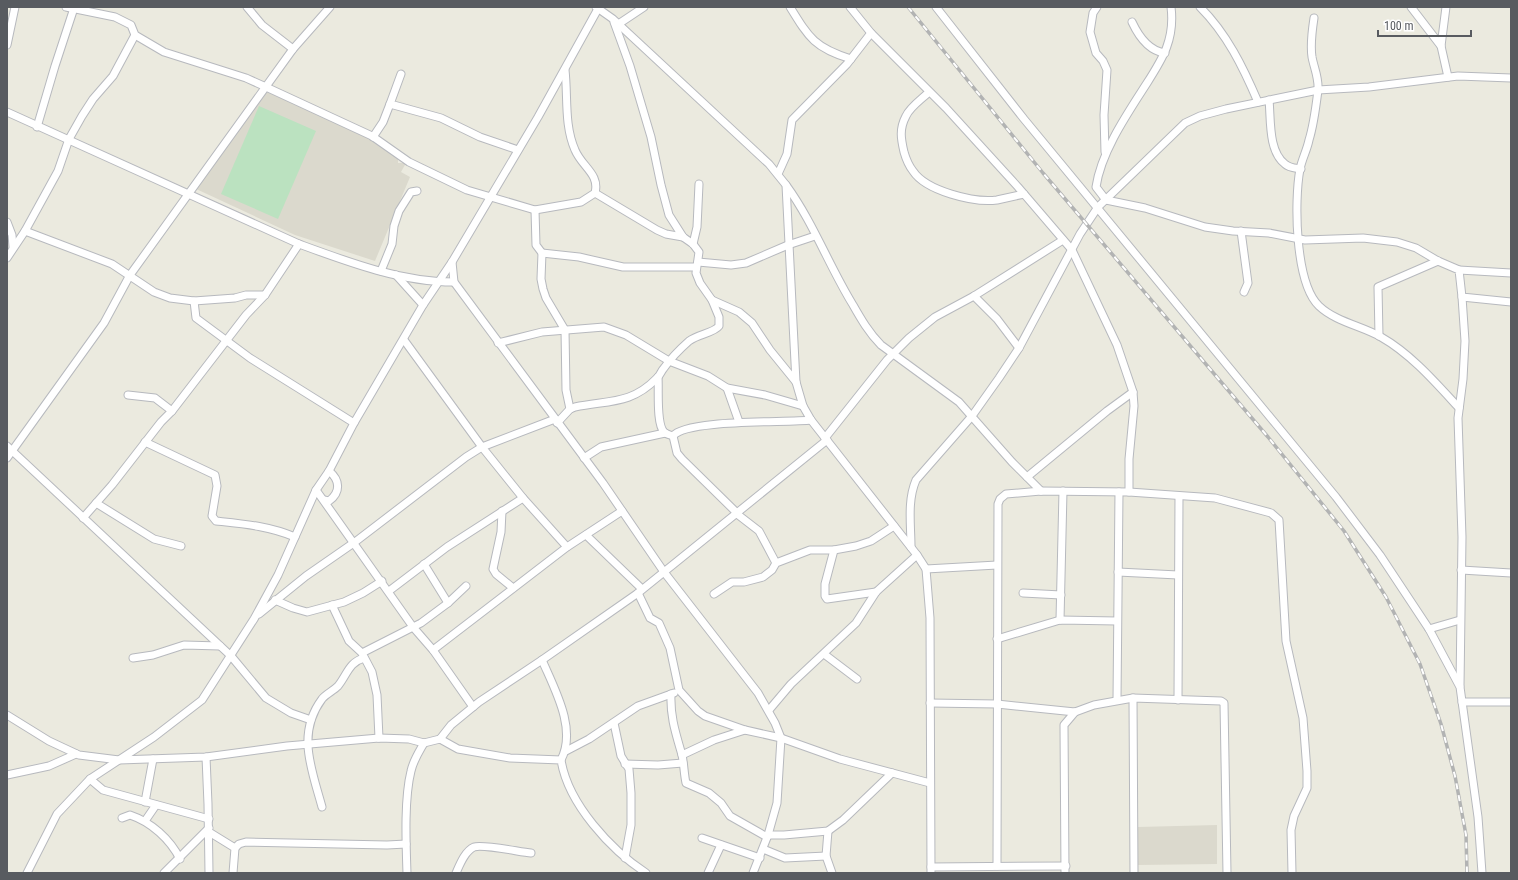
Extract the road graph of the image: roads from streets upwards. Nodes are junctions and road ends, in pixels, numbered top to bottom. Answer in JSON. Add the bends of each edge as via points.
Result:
{"nodes":[{"id":1,"x":15,"y":7,"type":"edge"},
{"id":2,"x":66,"y":7,"type":"edge"},
{"id":3,"x":247,"y":7,"type":"edge"},
{"id":4,"x":330,"y":7,"type":"edge"},
{"id":5,"x":644,"y":7,"type":"edge"},
{"id":6,"x":790,"y":7,"type":"edge"},
{"id":7,"x":850,"y":7,"type":"edge"},
{"id":8,"x":936,"y":7,"type":"edge"},
{"id":9,"x":942,"y":7,"type":"edge"},
{"id":10,"x":1097,"y":7,"type":"edge"},
{"id":11,"x":1171,"y":7,"type":"edge"},
{"id":12,"x":1200,"y":7,"type":"edge"},
{"id":13,"x":1412,"y":7,"type":"edge"},
{"id":14,"x":1446,"y":7,"type":"edge"},
{"id":15,"x":74,"y":8,"type":"edge"},
{"id":16,"x":598,"y":8,"type":"edge"},
{"id":17,"x":943,"y":15,"type":"junction"},
{"id":18,"x":1314,"y":18,"type":"dead end"},
{"id":19,"x":615,"y":22,"type":"junction"},
{"id":20,"x":1132,"y":22,"type":"dead end"},
{"id":21,"x":871,"y":33,"type":"junction"},
{"id":22,"x":135,"y":34,"type":"junction"},
{"id":23,"x":7,"y":44,"type":"edge"},
{"id":24,"x":1441,"y":46,"type":"junction"},
{"id":25,"x":293,"y":49,"type":"junction"},
{"id":26,"x":1166,"y":53,"type":"junction"},
{"id":27,"x":851,"y":59,"type":"junction"},
{"id":28,"x":565,"y":70,"type":"junction"},
{"id":29,"x":402,"y":74,"type":"dead end"},
{"id":30,"x":1448,"y":77,"type":"junction"},
{"id":31,"x":1511,"y":78,"type":"edge"},
{"id":32,"x":266,"y":87,"type":"junction"},
{"id":33,"x":1318,"y":90,"type":"junction"},
{"id":34,"x":929,"y":92,"type":"junction"},
{"id":35,"x":1269,"y":100,"type":"junction"},
{"id":36,"x":1258,"y":102,"type":"junction"},
{"id":37,"x":390,"y":104,"type":"junction"},
{"id":38,"x":7,"y":112,"type":"edge"},
{"id":39,"x":37,"y":126,"type":"junction"},
{"id":40,"x":373,"y":137,"type":"junction"},
{"id":41,"x":70,"y":139,"type":"junction"},
{"id":42,"x":518,"y":150,"type":"junction"},
{"id":43,"x":1105,"y":154,"type":"junction"},
{"id":44,"x":1300,"y":168,"type":"junction"},
{"id":45,"x":778,"y":174,"type":"junction"},
{"id":46,"x":699,"y":184,"type":"dead end"},
{"id":47,"x":786,"y":185,"type":"junction"},
{"id":48,"x":417,"y":191,"type":"dead end"},
{"id":49,"x":595,"y":193,"type":"junction"},
{"id":50,"x":190,"y":194,"type":"junction"},
{"id":51,"x":1024,"y":194,"type":"junction"},
{"id":52,"x":490,"y":196,"type":"junction"},
{"id":53,"x":1106,"y":200,"type":"junction"},
{"id":54,"x":1098,"y":207,"type":"junction"},
{"id":55,"x":535,"y":210,"type":"junction"},
{"id":56,"x":7,"y":222,"type":"edge"},
{"id":57,"x":1241,"y":231,"type":"junction"},
{"id":58,"x":25,"y":232,"type":"junction"},
{"id":59,"x":815,"y":236,"type":"junction"},
{"id":60,"x":683,"y":237,"type":"junction"},
{"id":61,"x":1298,"y":238,"type":"junction"},
{"id":62,"x":1063,"y":240,"type":"junction"},
{"id":63,"x":299,"y":244,"type":"junction"},
{"id":64,"x":693,"y":244,"type":"junction"},
{"id":65,"x":788,"y":245,"type":"junction"},
{"id":66,"x":13,"y":247,"type":"junction"},
{"id":67,"x":1072,"y":250,"type":"junction"},
{"id":68,"x":542,"y":254,"type":"junction"},
{"id":69,"x":7,"y":258,"type":"edge"},
{"id":70,"x":1438,"y":261,"type":"junction"},
{"id":71,"x":452,"y":262,"type":"junction"},
{"id":72,"x":697,"y":265,"type":"junction"},
{"id":73,"x":1459,"y":270,"type":"junction"},
{"id":74,"x":381,"y":271,"type":"junction"},
{"id":75,"x":1511,"y":273,"type":"edge"},
{"id":76,"x":130,"y":275,"type":"junction"},
{"id":77,"x":395,"y":275,"type":"junction"},
{"id":78,"x":438,"y":282,"type":"junction"},
{"id":79,"x":454,"y":282,"type":"junction"},
{"id":80,"x":1244,"y":292,"type":"dead end"},
{"id":81,"x":265,"y":295,"type":"junction"},
{"id":82,"x":974,"y":296,"type":"junction"},
{"id":83,"x":1462,"y":297,"type":"junction"},
{"id":84,"x":712,"y":300,"type":"junction"},
{"id":85,"x":194,"y":301,"type":"junction"},
{"id":86,"x":1511,"y":302,"type":"edge"},
{"id":87,"x":424,"y":305,"type":"junction"},
{"id":88,"x":565,"y":330,"type":"junction"},
{"id":89,"x":1379,"y":336,"type":"junction"},
{"id":90,"x":404,"y":340,"type":"junction"},
{"id":91,"x":227,"y":341,"type":"junction"},
{"id":92,"x":498,"y":343,"type":"junction"},
{"id":93,"x":1019,"y":348,"type":"junction"},
{"id":94,"x":893,"y":353,"type":"junction"},
{"id":95,"x":669,"y":361,"type":"junction"},
{"id":96,"x":658,"y":377,"type":"junction"},
{"id":97,"x":796,"y":382,"type":"junction"},
{"id":98,"x":727,"y":388,"type":"junction"},
{"id":99,"x":1133,"y":392,"type":"junction"},
{"id":100,"x":128,"y":394,"type":"dead end"},
{"id":101,"x":803,"y":406,"type":"junction"},
{"id":102,"x":1459,"y":408,"type":"junction"},
{"id":103,"x":570,"y":409,"type":"junction"},
{"id":104,"x":172,"y":411,"type":"junction"},
{"id":105,"x":972,"y":416,"type":"junction"},
{"id":106,"x":811,"y":420,"type":"junction"},
{"id":107,"x":556,"y":421,"type":"junction"},
{"id":108,"x":739,"y":422,"type":"junction"},
{"id":109,"x":354,"y":423,"type":"junction"},
{"id":110,"x":665,"y":433,"type":"junction"},
{"id":111,"x":673,"y":436,"type":"junction"},
{"id":112,"x":826,"y":439,"type":"junction"},
{"id":113,"x":145,"y":442,"type":"junction"},
{"id":114,"x":482,"y":447,"type":"junction"},
{"id":115,"x":9,"y":449,"type":"edge"},
{"id":116,"x":7,"y":458,"type":"edge"},
{"id":117,"x":584,"y":458,"type":"junction"},
{"id":118,"x":329,"y":471,"type":"junction"},
{"id":119,"x":1027,"y":477,"type":"junction"},
{"id":120,"x":316,"y":490,"type":"junction"},
{"id":121,"x":1041,"y":491,"type":"junction"},
{"id":122,"x":1063,"y":491,"type":"junction"},
{"id":123,"x":1119,"y":492,"type":"junction"},
{"id":124,"x":1129,"y":492,"type":"junction"},
{"id":125,"x":1179,"y":497,"type":"junction"},
{"id":126,"x":523,"y":498,"type":"junction"},
{"id":127,"x":324,"y":500,"type":"junction"},
{"id":128,"x":96,"y":503,"type":"junction"},
{"id":129,"x":502,"y":511,"type":"junction"},
{"id":130,"x":622,"y":511,"type":"junction"},
{"id":131,"x":737,"y":514,"type":"junction"},
{"id":132,"x":83,"y":518,"type":"junction"},
{"id":133,"x":894,"y":526,"type":"junction"},
{"id":134,"x":586,"y":535,"type":"junction"},
{"id":135,"x":295,"y":537,"type":"junction"},
{"id":136,"x":355,"y":542,"type":"junction"},
{"id":137,"x":181,"y":546,"type":"dead end"},
{"id":138,"x":567,"y":547,"type":"junction"},
{"id":139,"x":910,"y":547,"type":"junction"},
{"id":140,"x":834,"y":550,"type":"junction"},
{"id":141,"x":917,"y":555,"type":"junction"},
{"id":142,"x":776,"y":563,"type":"junction"},
{"id":143,"x":424,"y":564,"type":"junction"},
{"id":144,"x":997,"y":565,"type":"junction"},
{"id":145,"x":926,"y":569,"type":"junction"},
{"id":146,"x":1461,"y":570,"type":"junction"},
{"id":147,"x":664,"y":572,"type":"junction"},
{"id":148,"x":1118,"y":572,"type":"junction"},
{"id":149,"x":1511,"y":573,"type":"edge"},
{"id":150,"x":1178,"y":575,"type":"junction"},
{"id":151,"x":382,"y":581,"type":"junction"},
{"id":152,"x":466,"y":586,"type":"dead end"},
{"id":153,"x":513,"y":588,"type":"junction"},
{"id":154,"x":389,"y":591,"type":"junction"},
{"id":155,"x":640,"y":591,"type":"junction"},
{"id":156,"x":876,"y":592,"type":"junction"},
{"id":157,"x":1023,"y":593,"type":"dead end"},
{"id":158,"x":714,"y":594,"type":"dead end"},
{"id":159,"x":1061,"y":595,"type":"junction"},
{"id":160,"x":275,"y":600,"type":"junction"},
{"id":161,"x":448,"y":603,"type":"junction"},
{"id":162,"x":332,"y":605,"type":"junction"},
{"id":163,"x":254,"y":618,"type":"junction"},
{"id":164,"x":1060,"y":620,"type":"junction"},
{"id":165,"x":1460,"y":620,"type":"junction"},
{"id":166,"x":1117,"y":621,"type":"junction"},
{"id":167,"x":413,"y":627,"type":"junction"},
{"id":168,"x":1429,"y":629,"type":"junction"},
{"id":169,"x":997,"y":639,"type":"junction"},
{"id":170,"x":220,"y":646,"type":"junction"},
{"id":171,"x":433,"y":650,"type":"junction"},
{"id":172,"x":824,"y":654,"type":"junction"},
{"id":173,"x":363,"y":655,"type":"junction"},
{"id":174,"x":231,"y":656,"type":"junction"},
{"id":175,"x":133,"y":658,"type":"dead end"},
{"id":176,"x":542,"y":660,"type":"junction"},
{"id":177,"x":857,"y":679,"type":"dead end"},
{"id":178,"x":1460,"y":688,"type":"junction"},
{"id":179,"x":680,"y":690,"type":"junction"},
{"id":180,"x":671,"y":694,"type":"junction"},
{"id":181,"x":1133,"y":698,"type":"junction"},
{"id":182,"x":1117,"y":700,"type":"junction"},
{"id":183,"x":1178,"y":700,"type":"junction"},
{"id":184,"x":1462,"y":702,"type":"junction"},
{"id":185,"x":1511,"y":702,"type":"edge"},
{"id":186,"x":930,"y":703,"type":"junction"},
{"id":187,"x":997,"y":704,"type":"junction"},
{"id":188,"x":473,"y":707,"type":"junction"},
{"id":189,"x":769,"y":710,"type":"junction"},
{"id":190,"x":1075,"y":712,"type":"junction"},
{"id":191,"x":7,"y":715,"type":"edge"},
{"id":192,"x":311,"y":720,"type":"junction"},
{"id":193,"x":614,"y":723,"type":"junction"},
{"id":194,"x":744,"y":730,"type":"junction"},
{"id":195,"x":379,"y":738,"type":"junction"},
{"id":196,"x":781,"y":738,"type":"junction"},
{"id":197,"x":440,"y":739,"type":"junction"},
{"id":198,"x":424,"y":743,"type":"junction"},
{"id":199,"x":306,"y":744,"type":"junction"},
{"id":200,"x":566,"y":751,"type":"junction"},
{"id":201,"x":76,"y":754,"type":"junction"},
{"id":202,"x":206,"y":757,"type":"junction"},
{"id":203,"x":153,"y":759,"type":"junction"},
{"id":204,"x":683,"y":759,"type":"junction"},
{"id":205,"x":119,"y":760,"type":"junction"},
{"id":206,"x":561,"y":760,"type":"junction"},
{"id":207,"x":625,"y":764,"type":"junction"},
{"id":208,"x":892,"y":773,"type":"junction"},
{"id":209,"x":7,"y":775,"type":"edge"},
{"id":210,"x":90,"y":779,"type":"junction"},
{"id":211,"x":930,"y":783,"type":"junction"},
{"id":212,"x":145,"y":802,"type":"junction"},
{"id":213,"x":156,"y":805,"type":"junction"},
{"id":214,"x":322,"y":807,"type":"dead end"},
{"id":215,"x":122,"y":818,"type":"dead end"},
{"id":216,"x":209,"y":819,"type":"junction"},
{"id":217,"x":145,"y":820,"type":"junction"},
{"id":218,"x":209,"y":830,"type":"junction"},
{"id":219,"x":828,"y":831,"type":"junction"},
{"id":220,"x":768,"y":836,"type":"junction"},
{"id":221,"x":702,"y":838,"type":"dead end"},
{"id":222,"x":406,"y":844,"type":"junction"},
{"id":223,"x":721,"y":845,"type":"junction"},
{"id":224,"x":235,"y":848,"type":"junction"},
{"id":225,"x":763,"y":849,"type":"junction"},
{"id":226,"x":532,"y":853,"type":"dead end"},
{"id":227,"x":826,"y":856,"type":"junction"},
{"id":228,"x":180,"y":858,"type":"junction"},
{"id":229,"x":625,"y":858,"type":"junction"},
{"id":230,"x":760,"y":858,"type":"junction"},
{"id":231,"x":997,"y":866,"type":"junction"},
{"id":232,"x":1066,"y":869,"type":"edge"},
{"id":233,"x":931,"y":870,"type":"edge"},
{"id":234,"x":27,"y":873,"type":"edge"},
{"id":235,"x":164,"y":873,"type":"edge"},
{"id":236,"x":209,"y":873,"type":"edge"},
{"id":237,"x":233,"y":873,"type":"edge"},
{"id":238,"x":407,"y":873,"type":"edge"},
{"id":239,"x":456,"y":873,"type":"edge"},
{"id":240,"x":646,"y":873,"type":"edge"},
{"id":241,"x":708,"y":873,"type":"edge"},
{"id":242,"x":753,"y":873,"type":"edge"},
{"id":243,"x":832,"y":873,"type":"edge"},
{"id":244,"x":1134,"y":873,"type":"edge"},
{"id":245,"x":1227,"y":873,"type":"edge"},
{"id":246,"x":1292,"y":873,"type":"edge"},
{"id":247,"x":1482,"y":873,"type":"edge"}],
"edges":[{"from":1,"to":23,"type":"street"},
{"from":2,"to":15,"type":"street"},
{"from":3,"to":25,"type":"street","via":[[262,25]]},
{"from":4,"to":25,"type":"street"},
{"from":5,"to":19,"type":"street"},
{"from":6,"to":27,"type":"street","via":[[819,45],[827,51]]},
{"from":7,"to":21,"type":"street"},
{"from":8,"to":17,"type":"street"},
{"from":9,"to":17,"type":"street"},
{"from":10,"to":43,"type":"street","via":[[1093,13],[1090,32],[1096,53],[1107,70]]},
{"from":11,"to":26,"type":"street","via":[[1171,31]]},
{"from":12,"to":36,"type":"street","via":[[1234,51]]},
{"from":13,"to":24,"type":"street"},
{"from":14,"to":24,"type":"street"},
{"from":15,"to":22,"type":"street","via":[[116,17],[131,25]]},
{"from":15,"to":39,"type":"street"},
{"from":16,"to":19,"type":"street"},
{"from":16,"to":28,"type":"street"},
{"from":17,"to":54,"type":"street","via":[[1024,119]]},
{"from":18,"to":33,"type":"street","via":[[1311,48]]},
{"from":19,"to":45,"type":"street"},
{"from":19,"to":60,"type":"street","via":[[651,137],[667,208]]},
{"from":20,"to":26,"type":"street","via":[[1147,45],[1156,52]]},
{"from":21,"to":27,"type":"street"},
{"from":21,"to":34,"type":"street"},
{"from":22,"to":32,"type":"street","via":[[153,47],[171,55],[246,78]]},
{"from":22,"to":41,"type":"street","via":[[113,76],[93,99]]},
{"from":24,"to":30,"type":"street"},
{"from":25,"to":32,"type":"street"},
{"from":26,"to":43,"type":"street"},
{"from":27,"to":45,"type":"street","via":[[792,120],[787,154]]},
{"from":28,"to":42,"type":"street"},
{"from":28,"to":49,"type":"street","via":[[569,129],[579,157],[597,182]]},
{"from":29,"to":37,"type":"street"},
{"from":30,"to":31,"type":"street"},
{"from":30,"to":33,"type":"street","via":[[1369,87]]},
{"from":32,"to":40,"type":"street"},
{"from":32,"to":50,"type":"street"},
{"from":33,"to":35,"type":"street"},
{"from":33,"to":44,"type":"street","via":[[1312,127]]},
{"from":34,"to":51,"type":"street"},
{"from":34,"to":51,"type":"street","via":[[906,115],[900,134],[913,172],[923,182],[968,198],[996,200]]},
{"from":35,"to":36,"type":"street"},
{"from":35,"to":44,"type":"street","via":[[1272,135],[1278,155],[1285,164]]},
{"from":36,"to":53,"type":"street","via":[[1200,116],[1185,123]]},
{"from":37,"to":40,"type":"street","via":[[383,122]]},
{"from":37,"to":42,"type":"street","via":[[441,118],[480,137]]},
{"from":38,"to":39,"type":"street"},
{"from":39,"to":41,"type":"street"},
{"from":40,"to":52,"type":"street","via":[[409,162],[451,183]]},
{"from":41,"to":50,"type":"street"},
{"from":41,"to":58,"type":"street","via":[[58,171]]},
{"from":42,"to":52,"type":"street"},
{"from":43,"to":53,"type":"street","via":[[1096,187]]},
{"from":44,"to":61,"type":"street"},
{"from":45,"to":47,"type":"street"},
{"from":46,"to":64,"type":"street","via":[[697,227]]},
{"from":47,"to":59,"type":"street","via":[[797,200]]},
{"from":47,"to":65,"type":"street"},
{"from":48,"to":74,"type":"street","via":[[411,192],[399,211],[392,244]]},
{"from":49,"to":55,"type":"street","via":[[581,202]]},
{"from":49,"to":60,"type":"street","via":[[657,230]]},
{"from":50,"to":63,"type":"street"},
{"from":50,"to":76,"type":"street"},
{"from":51,"to":62,"type":"street"},
{"from":52,"to":55,"type":"street"},
{"from":52,"to":71,"type":"street"},
{"from":53,"to":54,"type":"street"},
{"from":53,"to":57,"type":"street","via":[[1145,208],[1205,227]]},
{"from":54,"to":67,"type":"street"},
{"from":54,"to":168,"type":"street","via":[[1336,497],[1380,555]]},
{"from":55,"to":68,"type":"street","via":[[536,245]]},
{"from":56,"to":66,"type":"street"},
{"from":57,"to":61,"type":"street"},
{"from":57,"to":80,"type":"street","via":[[1248,283]]},
{"from":58,"to":66,"type":"street"},
{"from":58,"to":76,"type":"street","via":[[112,264]]},
{"from":59,"to":65,"type":"street"},
{"from":59,"to":94,"type":"street","via":[[871,335]]},
{"from":60,"to":64,"type":"street"},
{"from":61,"to":70,"type":"street","via":[[1363,238],[1397,242],[1416,248]]},
{"from":61,"to":89,"type":"street","via":[[1306,282],[1318,306]]},
{"from":62,"to":67,"type":"street"},
{"from":62,"to":82,"type":"street"},
{"from":63,"to":74,"type":"street"},
{"from":63,"to":81,"type":"street"},
{"from":64,"to":72,"type":"street","via":[[698,252]]},
{"from":65,"to":72,"type":"street","via":[[746,264]]},
{"from":65,"to":97,"type":"street"},
{"from":66,"to":69,"type":"street"},
{"from":67,"to":93,"type":"street"},
{"from":67,"to":99,"type":"street","via":[[1118,345]]},
{"from":68,"to":72,"type":"street","via":[[579,257],[623,267]]},
{"from":68,"to":88,"type":"street","via":[[541,279],[546,298]]},
{"from":70,"to":73,"type":"street"},
{"from":70,"to":89,"type":"street","via":[[1378,287]]},
{"from":71,"to":78,"type":"street"},
{"from":71,"to":79,"type":"street"},
{"from":72,"to":84,"type":"street","via":[[700,283]]},
{"from":73,"to":75,"type":"street"},
{"from":73,"to":83,"type":"street"},
{"from":74,"to":77,"type":"street"},
{"from":76,"to":85,"type":"street","via":[[154,292],[170,298]]},
{"from":76,"to":115,"type":"street","via":[[104,323]]},
{"from":77,"to":78,"type":"street"},
{"from":77,"to":87,"type":"street"},
{"from":78,"to":79,"type":"street"},
{"from":78,"to":87,"type":"street"},
{"from":79,"to":92,"type":"street"},
{"from":81,"to":85,"type":"street"},
{"from":81,"to":91,"type":"street"},
{"from":82,"to":93,"type":"street","via":[[997,319]]},
{"from":82,"to":94,"type":"street","via":[[935,317]]},
{"from":83,"to":86,"type":"street"},
{"from":83,"to":102,"type":"street","via":[[1465,341]]},
{"from":84,"to":95,"type":"street","via":[[719,317],[719,326],[714,331],[690,340]]},
{"from":84,"to":97,"type":"street","via":[[739,312],[752,323]]},
{"from":85,"to":91,"type":"street","via":[[196,318]]},
{"from":87,"to":90,"type":"street"},
{"from":88,"to":92,"type":"street","via":[[528,335]]},
{"from":88,"to":95,"type":"street","via":[[593,327],[616,330]]},
{"from":88,"to":103,"type":"street","via":[[566,390]]},
{"from":89,"to":102,"type":"street","via":[[1403,352]]},
{"from":90,"to":109,"type":"street"},
{"from":90,"to":114,"type":"street"},
{"from":91,"to":104,"type":"street"},
{"from":91,"to":109,"type":"street"},
{"from":92,"to":107,"type":"street"},
{"from":93,"to":105,"type":"street"},
{"from":94,"to":105,"type":"street","via":[[947,392]]},
{"from":94,"to":112,"type":"street"},
{"from":95,"to":96,"type":"street"},
{"from":95,"to":98,"type":"street","via":[[708,376]]},
{"from":96,"to":103,"type":"street","via":[[637,396]]},
{"from":96,"to":110,"type":"street","via":[[660,425]]},
{"from":97,"to":101,"type":"street"},
{"from":98,"to":101,"type":"street","via":[[773,396]]},
{"from":98,"to":108,"type":"street"},
{"from":99,"to":119,"type":"street"},
{"from":99,"to":124,"type":"street"},
{"from":100,"to":104,"type":"street","via":[[155,398]]},
{"from":101,"to":106,"type":"street"},
{"from":102,"to":146,"type":"street"},
{"from":103,"to":107,"type":"street"},
{"from":104,"to":113,"type":"street"},
{"from":105,"to":119,"type":"street"},
{"from":105,"to":139,"type":"street","via":[[916,480],[910,501]]},
{"from":106,"to":108,"type":"street"},
{"from":106,"to":112,"type":"street"},
{"from":107,"to":114,"type":"street"},
{"from":107,"to":117,"type":"street"},
{"from":108,"to":111,"type":"street","via":[[698,427],[677,432]]},
{"from":109,"to":118,"type":"street"},
{"from":110,"to":111,"type":"street"},
{"from":110,"to":117,"type":"street","via":[[601,447]]},
{"from":111,"to":131,"type":"street","via":[[682,459]]},
{"from":112,"to":131,"type":"street"},
{"from":112,"to":133,"type":"street"},
{"from":113,"to":128,"type":"street"},
{"from":113,"to":135,"type":"street","via":[[215,475],[217,486],[213,520],[248,523]]},
{"from":114,"to":126,"type":"street"},
{"from":114,"to":136,"type":"street"},
{"from":115,"to":116,"type":"street"},
{"from":115,"to":132,"type":"street"},
{"from":117,"to":130,"type":"street"},
{"from":118,"to":120,"type":"street"},
{"from":118,"to":127,"type":"street","via":[[338,482],[337,492],[329,501]]},
{"from":119,"to":121,"type":"street"},
{"from":120,"to":127,"type":"street"},
{"from":120,"to":135,"type":"street"},
{"from":121,"to":122,"type":"street"},
{"from":121,"to":144,"type":"street","via":[[1006,494],[1000,499]]},
{"from":122,"to":123,"type":"street"},
{"from":122,"to":159,"type":"street"},
{"from":123,"to":124,"type":"street"},
{"from":123,"to":148,"type":"street"},
{"from":124,"to":125,"type":"street"},
{"from":125,"to":150,"type":"street"},
{"from":125,"to":246,"type":"street","via":[[1208,497],[1226,501],[1271,513],[1280,523],[1286,641],[1303,718],[1307,771],[1306,788],[1294,816]]},
{"from":126,"to":129,"type":"street"},
{"from":126,"to":138,"type":"street"},
{"from":127,"to":136,"type":"street"},
{"from":128,"to":132,"type":"street"},
{"from":128,"to":137,"type":"street","via":[[154,539]]},
{"from":129,"to":143,"type":"street"},
{"from":129,"to":153,"type":"street","via":[[501,532],[493,569]]},
{"from":130,"to":134,"type":"street"},
{"from":130,"to":147,"type":"street"},
{"from":131,"to":142,"type":"street","via":[[759,531]]},
{"from":131,"to":147,"type":"street"},
{"from":132,"to":170,"type":"street"},
{"from":133,"to":139,"type":"street"},
{"from":133,"to":140,"type":"street","via":[[871,541]]},
{"from":134,"to":138,"type":"street"},
{"from":134,"to":155,"type":"street"},
{"from":135,"to":163,"type":"street"},
{"from":136,"to":151,"type":"street"},
{"from":136,"to":160,"type":"street"},
{"from":138,"to":153,"type":"street"},
{"from":139,"to":141,"type":"street"},
{"from":140,"to":142,"type":"street","via":[[810,550]]},
{"from":140,"to":156,"type":"street","via":[[825,584],[827,599]]},
{"from":141,"to":145,"type":"street"},
{"from":141,"to":156,"type":"street"},
{"from":142,"to":158,"type":"street","via":[[767,575],[744,582],[732,582]]},
{"from":143,"to":154,"type":"street"},
{"from":143,"to":161,"type":"street"},
{"from":144,"to":145,"type":"street"},
{"from":144,"to":169,"type":"street"},
{"from":145,"to":186,"type":"street","via":[[930,618]]},
{"from":146,"to":149,"type":"street"},
{"from":146,"to":165,"type":"street"},
{"from":147,"to":155,"type":"street"},
{"from":147,"to":189,"type":"street","via":[[721,643]]},
{"from":148,"to":150,"type":"street"},
{"from":148,"to":166,"type":"street"},
{"from":150,"to":183,"type":"street"},
{"from":151,"to":154,"type":"street"},
{"from":151,"to":162,"type":"street","via":[[363,593]]},
{"from":152,"to":161,"type":"street"},
{"from":153,"to":171,"type":"street"},
{"from":154,"to":167,"type":"street"},
{"from":155,"to":176,"type":"street"},
{"from":155,"to":179,"type":"street","via":[[650,618],[659,623],[670,648]]},
{"from":156,"to":172,"type":"street","via":[[856,623]]},
{"from":157,"to":159,"type":"street"},
{"from":159,"to":164,"type":"street"},
{"from":160,"to":162,"type":"street","via":[[307,612]]},
{"from":160,"to":163,"type":"street"},
{"from":161,"to":167,"type":"street"},
{"from":162,"to":173,"type":"street","via":[[349,641]]},
{"from":163,"to":174,"type":"street"},
{"from":164,"to":166,"type":"street"},
{"from":164,"to":169,"type":"street"},
{"from":165,"to":168,"type":"street"},
{"from":165,"to":178,"type":"street"},
{"from":166,"to":182,"type":"street"},
{"from":167,"to":171,"type":"street"},
{"from":167,"to":173,"type":"street"},
{"from":168,"to":178,"type":"street"},
{"from":169,"to":187,"type":"street"},
{"from":170,"to":174,"type":"street"},
{"from":170,"to":175,"type":"street","via":[[184,645],[153,655]]},
{"from":171,"to":188,"type":"street"},
{"from":172,"to":177,"type":"street"},
{"from":172,"to":189,"type":"street","via":[[791,684]]},
{"from":173,"to":192,"type":"street","via":[[354,662],[332,692],[321,700]]},
{"from":173,"to":195,"type":"street","via":[[375,681]]},
{"from":174,"to":192,"type":"street","via":[[266,698],[291,713]]},
{"from":174,"to":205,"type":"street","via":[[202,700]]},
{"from":176,"to":188,"type":"street"},
{"from":176,"to":200,"type":"street","via":[[566,722]]},
{"from":178,"to":184,"type":"street"},
{"from":179,"to":180,"type":"street"},
{"from":179,"to":194,"type":"street","via":[[705,716]]},
{"from":180,"to":193,"type":"street","via":[[638,706]]},
{"from":180,"to":204,"type":"street","via":[[670,712],[673,729]]},
{"from":181,"to":182,"type":"street"},
{"from":181,"to":183,"type":"street"},
{"from":181,"to":244,"type":"street"},
{"from":182,"to":190,"type":"street"},
{"from":183,"to":245,"type":"street","via":[[1224,703]]},
{"from":184,"to":185,"type":"street"},
{"from":184,"to":247,"type":"street","via":[[1478,817]]},
{"from":186,"to":187,"type":"street"},
{"from":186,"to":211,"type":"street"},
{"from":187,"to":190,"type":"street"},
{"from":187,"to":231,"type":"street"},
{"from":188,"to":197,"type":"street","via":[[451,724]]},
{"from":189,"to":196,"type":"street"},
{"from":190,"to":232,"type":"street","via":[[1064,725]]},
{"from":191,"to":201,"type":"street"},
{"from":192,"to":199,"type":"street"},
{"from":193,"to":200,"type":"street"},
{"from":193,"to":207,"type":"street"},
{"from":194,"to":196,"type":"street"},
{"from":194,"to":204,"type":"street","via":[[714,740]]},
{"from":195,"to":198,"type":"street","via":[[409,739]]},
{"from":195,"to":199,"type":"street"},
{"from":196,"to":208,"type":"street","via":[[840,759]]},
{"from":196,"to":220,"type":"street","via":[[780,788]]},
{"from":197,"to":198,"type":"street"},
{"from":197,"to":206,"type":"street","via":[[458,750],[494,756]]},
{"from":198,"to":222,"type":"street","via":[[411,770]]},
{"from":199,"to":202,"type":"street"},
{"from":199,"to":214,"type":"street"},
{"from":200,"to":206,"type":"street"},
{"from":201,"to":205,"type":"street"},
{"from":201,"to":209,"type":"street","via":[[49,766]]},
{"from":202,"to":203,"type":"street"},
{"from":202,"to":216,"type":"street"},
{"from":203,"to":205,"type":"street"},
{"from":203,"to":212,"type":"street"},
{"from":204,"to":207,"type":"street","via":[[658,765]]},
{"from":204,"to":220,"type":"street","via":[[686,783],[709,793],[721,803],[730,816]]},
{"from":205,"to":210,"type":"street"},
{"from":206,"to":229,"type":"street","via":[[566,779],[578,803],[609,843]]},
{"from":207,"to":229,"type":"street","via":[[630,774],[632,812]]},
{"from":208,"to":211,"type":"street"},
{"from":208,"to":219,"type":"street"},
{"from":210,"to":212,"type":"street","via":[[103,790]]},
{"from":210,"to":234,"type":"street","via":[[57,814]]},
{"from":211,"to":233,"type":"street"},
{"from":212,"to":213,"type":"street"},
{"from":213,"to":216,"type":"street"},
{"from":213,"to":217,"type":"street"},
{"from":215,"to":217,"type":"street","via":[[130,815]]},
{"from":216,"to":218,"type":"street"},
{"from":217,"to":228,"type":"street","via":[[171,843]]},
{"from":218,"to":224,"type":"street"},
{"from":218,"to":228,"type":"street"},
{"from":218,"to":236,"type":"street"},
{"from":219,"to":220,"type":"street"},
{"from":219,"to":227,"type":"street"},
{"from":220,"to":225,"type":"street"},
{"from":221,"to":223,"type":"street"},
{"from":222,"to":224,"type":"street","via":[[246,842]]},
{"from":222,"to":238,"type":"street"},
{"from":223,"to":230,"type":"street"},
{"from":223,"to":241,"type":"street"},
{"from":224,"to":237,"type":"street"},
{"from":225,"to":227,"type":"street","via":[[785,858]]},
{"from":225,"to":230,"type":"street"},
{"from":226,"to":239,"type":"street","via":[[474,848],[464,856]]},
{"from":227,"to":243,"type":"street"},
{"from":228,"to":235,"type":"street"},
{"from":229,"to":240,"type":"street"},
{"from":230,"to":242,"type":"street"},
{"from":231,"to":232,"type":"street"},
{"from":231,"to":233,"type":"street"}]}
